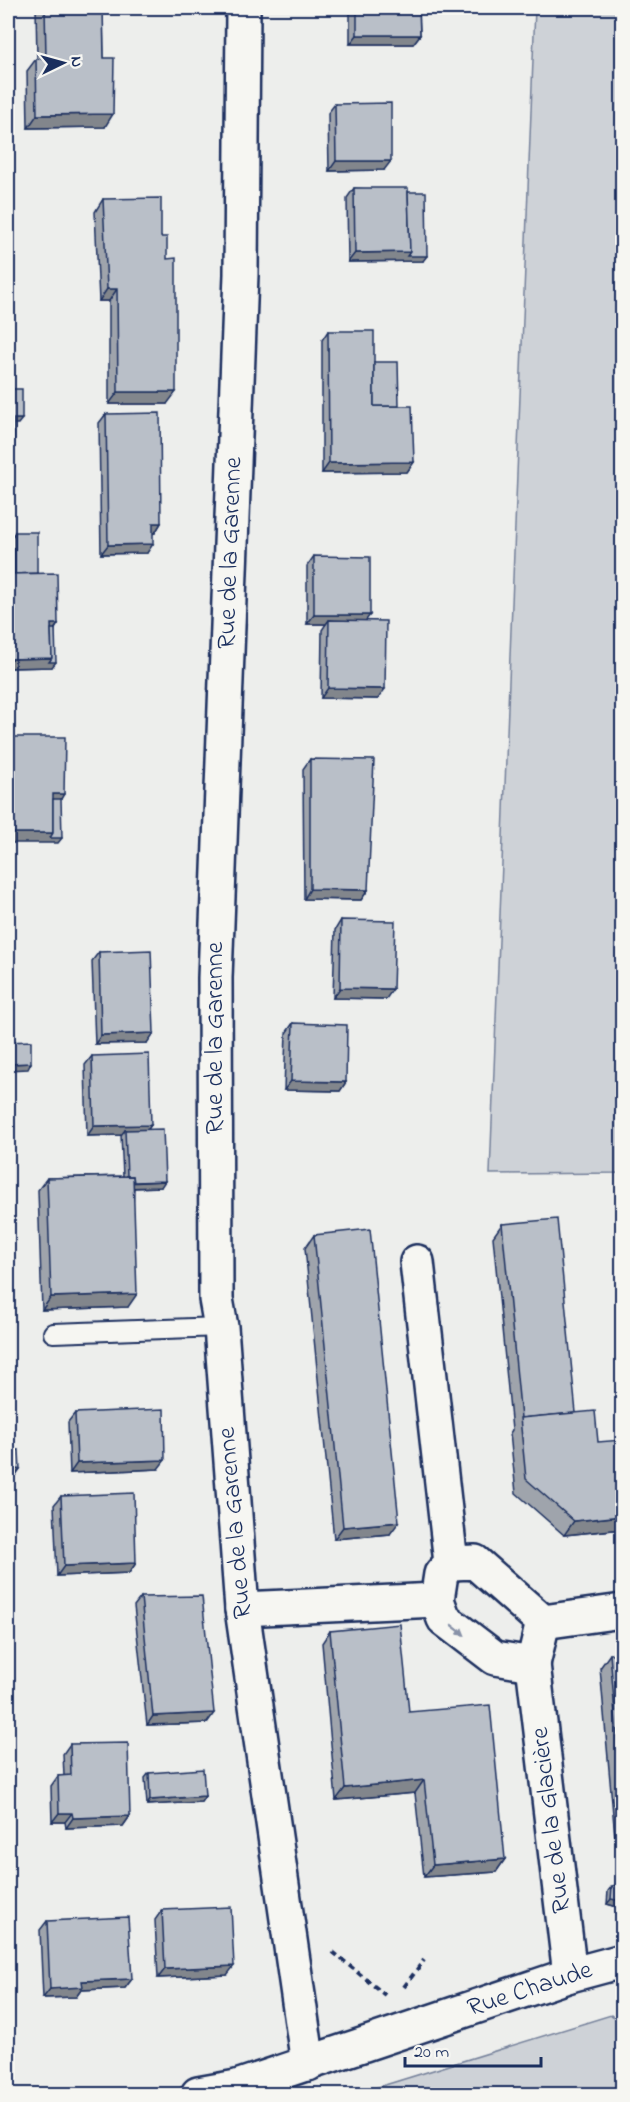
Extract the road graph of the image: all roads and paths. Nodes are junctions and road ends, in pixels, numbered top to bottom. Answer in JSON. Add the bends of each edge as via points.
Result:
{"nodes":[{"id":1,"x":243,"y":8,"type":"edge"},
{"id":2,"x":417,"y":1262,"type":"dead end"},
{"id":3,"x":221,"y":1327,"type":"junction"},
{"id":4,"x":53,"y":1333,"type":"dead end"},
{"id":5,"x":452,"y":1563,"type":"junction"},
{"id":6,"x":437,"y":1600,"type":"junction"},
{"id":7,"x":242,"y":1609,"type":"junction"},
{"id":8,"x":622,"y":1611,"type":"edge"},
{"id":9,"x":543,"y":1622,"type":"junction"},
{"id":10,"x":533,"y":1664,"type":"junction"},
{"id":11,"x":286,"y":1913,"type":"junction"},
{"id":12,"x":424,"y":1960,"type":"dead end"},
{"id":13,"x":622,"y":1961,"type":"edge"},
{"id":14,"x":570,"y":1975,"type":"junction"},
{"id":15,"x":393,"y":2002,"type":"junction"},
{"id":16,"x":421,"y":2025,"type":"junction"},
{"id":17,"x":308,"y":2064,"type":"junction"},
{"id":18,"x":237,"y":2091,"type":"edge"},
{"id":19,"x":198,"y":2094,"type":"edge"}],
"edges":[{"from":1,"to":3,"type":"street","name":"Rue de la Garenne","via":[[241,274],[215,978],[216,1299]]},
{"from":2,"to":5,"type":"street"},
{"from":3,"to":4,"type":"lane"},
{"from":3,"to":7,"type":"street","name":"Rue de la Garenne"},
{"from":5,"to":6,"type":"street","via":[[441,1574]]},
{"from":5,"to":9,"type":"street","via":[[475,1562]]},
{"from":6,"to":7,"type":"street"},
{"from":6,"to":10,"type":"street","one_way":true,"via":[[444,1619],[495,1658]]},
{"from":7,"to":11,"type":"street","name":"Rue de la Garenne"},
{"from":8,"to":9,"type":"street"},
{"from":9,"to":10,"type":"street","name":"Rue de la Glacière"},
{"from":10,"to":14,"type":"street","name":"Rue de la Glacière"},
{"from":11,"to":15,"type":"path"},
{"from":11,"to":17,"type":"street","name":"Rue de la Garenne"},
{"from":12,"to":15,"type":"path"},
{"from":13,"to":14,"type":"street","name":"Rue Chaude"},
{"from":14,"to":16,"type":"street","name":"Rue Chaude"},
{"from":15,"to":16,"type":"path"},
{"from":16,"to":17,"type":"street","name":"Rue Chaude"},
{"from":17,"to":18,"type":"street","name":"Rue Chaude"},
{"from":18,"to":19,"type":"street","name":"Rue Chaude"}]}
